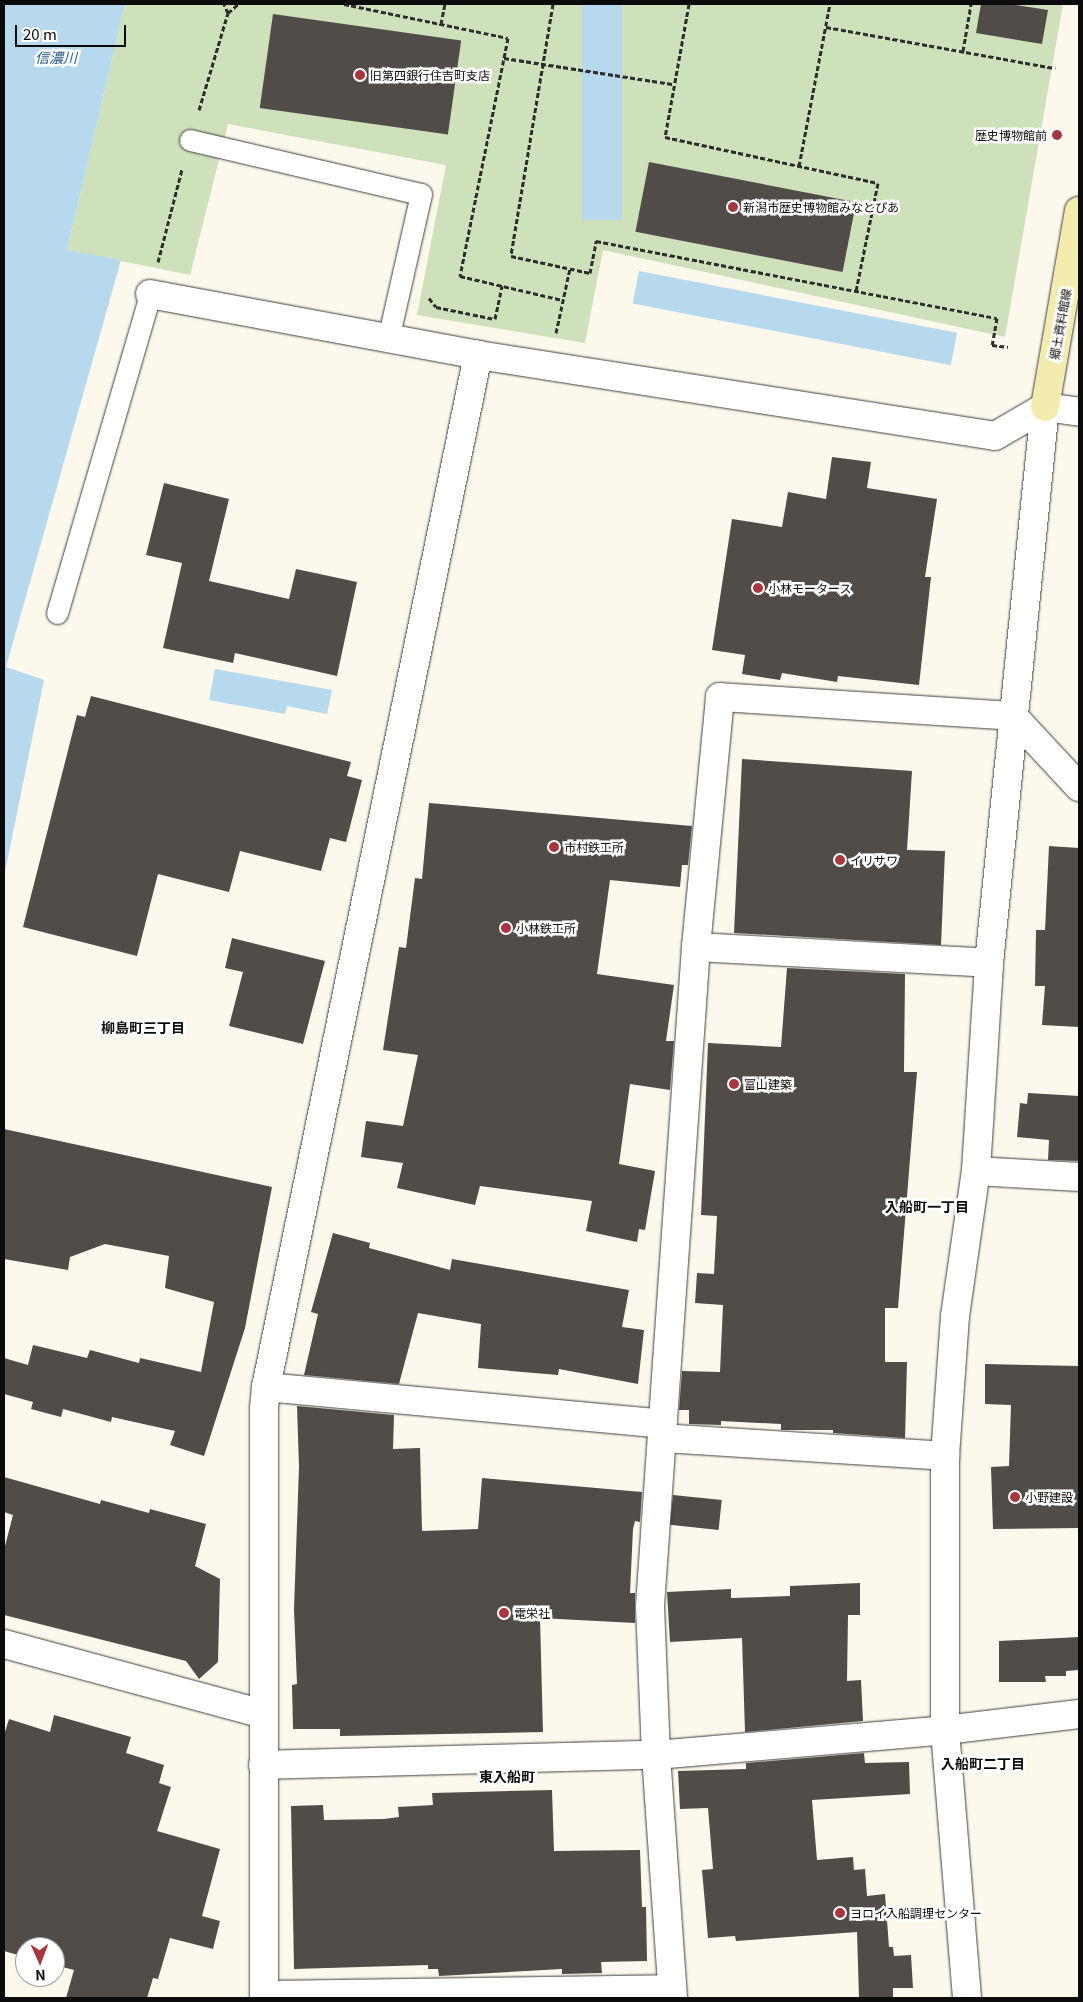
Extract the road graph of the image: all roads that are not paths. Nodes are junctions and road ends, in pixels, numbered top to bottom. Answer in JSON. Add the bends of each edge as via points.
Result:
{"nodes":[{"id":1,"x":190,"y":140,"type":"dead end"},
{"id":2,"x":1079,"y":211,"type":"edge"},
{"id":3,"x":1074,"y":264,"type":"edge"},
{"id":4,"x":150,"y":294,"type":"joint"},
{"id":5,"x":388,"y":338,"type":"junction"},
{"id":6,"x":478,"y":355,"type":"junction"},
{"id":7,"x":1045,"y":407,"type":"junction"},
{"id":8,"x":1079,"y":412,"type":"edge"},
{"id":9,"x":57,"y":613,"type":"dead end"},
{"id":10,"x":1013,"y":716,"type":"junction"},
{"id":11,"x":1079,"y":787,"type":"edge"},
{"id":12,"x":696,"y":947,"type":"junction"},
{"id":13,"x":989,"y":963,"type":"junction"},
{"id":14,"x":976,"y":1171,"type":"junction"},
{"id":15,"x":1079,"y":1177,"type":"edge"},
{"id":16,"x":266,"y":1387,"type":"junction"},
{"id":17,"x":662,"y":1431,"type":"junction"},
{"id":18,"x":945,"y":1456,"type":"junction"},
{"id":19,"x":4,"y":1644,"type":"edge"},
{"id":20,"x":263,"y":1714,"type":"junction"},
{"id":21,"x":1079,"y":1714,"type":"edge"},
{"id":22,"x":945,"y":1730,"type":"junction"},
{"id":23,"x":656,"y":1755,"type":"junction"},
{"id":24,"x":263,"y":1765,"type":"junction"},
{"id":25,"x":673,"y":1994,"type":"edge"},
{"id":26,"x":264,"y":1997,"type":"edge"},
{"id":27,"x":967,"y":1998,"type":"edge"}],
"edges":[{"from":1,"to":5,"type":"lane","via":[[421,194]]},
{"from":2,"to":3,"type":"main road","name":"郷土資料館線"},
{"from":3,"to":7,"type":"main road","name":"郷土資料館線"},
{"from":4,"to":5,"type":"street"},
{"from":4,"to":9,"type":"lane"},
{"from":5,"to":6,"type":"street"},
{"from":6,"to":7,"type":"street","via":[[995,436]]},
{"from":6,"to":16,"type":"street"},
{"from":7,"to":8,"type":"street"},
{"from":7,"to":10,"type":"street"},
{"from":10,"to":11,"type":"street"},
{"from":10,"to":12,"type":"street","via":[[720,698]]},
{"from":10,"to":13,"type":"street"},
{"from":12,"to":13,"type":"street"},
{"from":12,"to":17,"type":"street"},
{"from":13,"to":14,"type":"street"},
{"from":14,"to":15,"type":"street"},
{"from":14,"to":18,"type":"street","via":[[955,1316]]},
{"from":16,"to":17,"type":"street"},
{"from":16,"to":20,"type":"street"},
{"from":17,"to":18,"type":"street"},
{"from":17,"to":23,"type":"street","via":[[650,1606]]},
{"from":18,"to":22,"type":"street"},
{"from":19,"to":20,"type":"street"},
{"from":20,"to":24,"type":"street"},
{"from":21,"to":22,"type":"street"},
{"from":22,"to":23,"type":"street"},
{"from":22,"to":27,"type":"street"},
{"from":23,"to":24,"type":"street"},
{"from":23,"to":25,"type":"street"},
{"from":24,"to":26,"type":"street"},
{"from":25,"to":26,"type":"street"}]}
